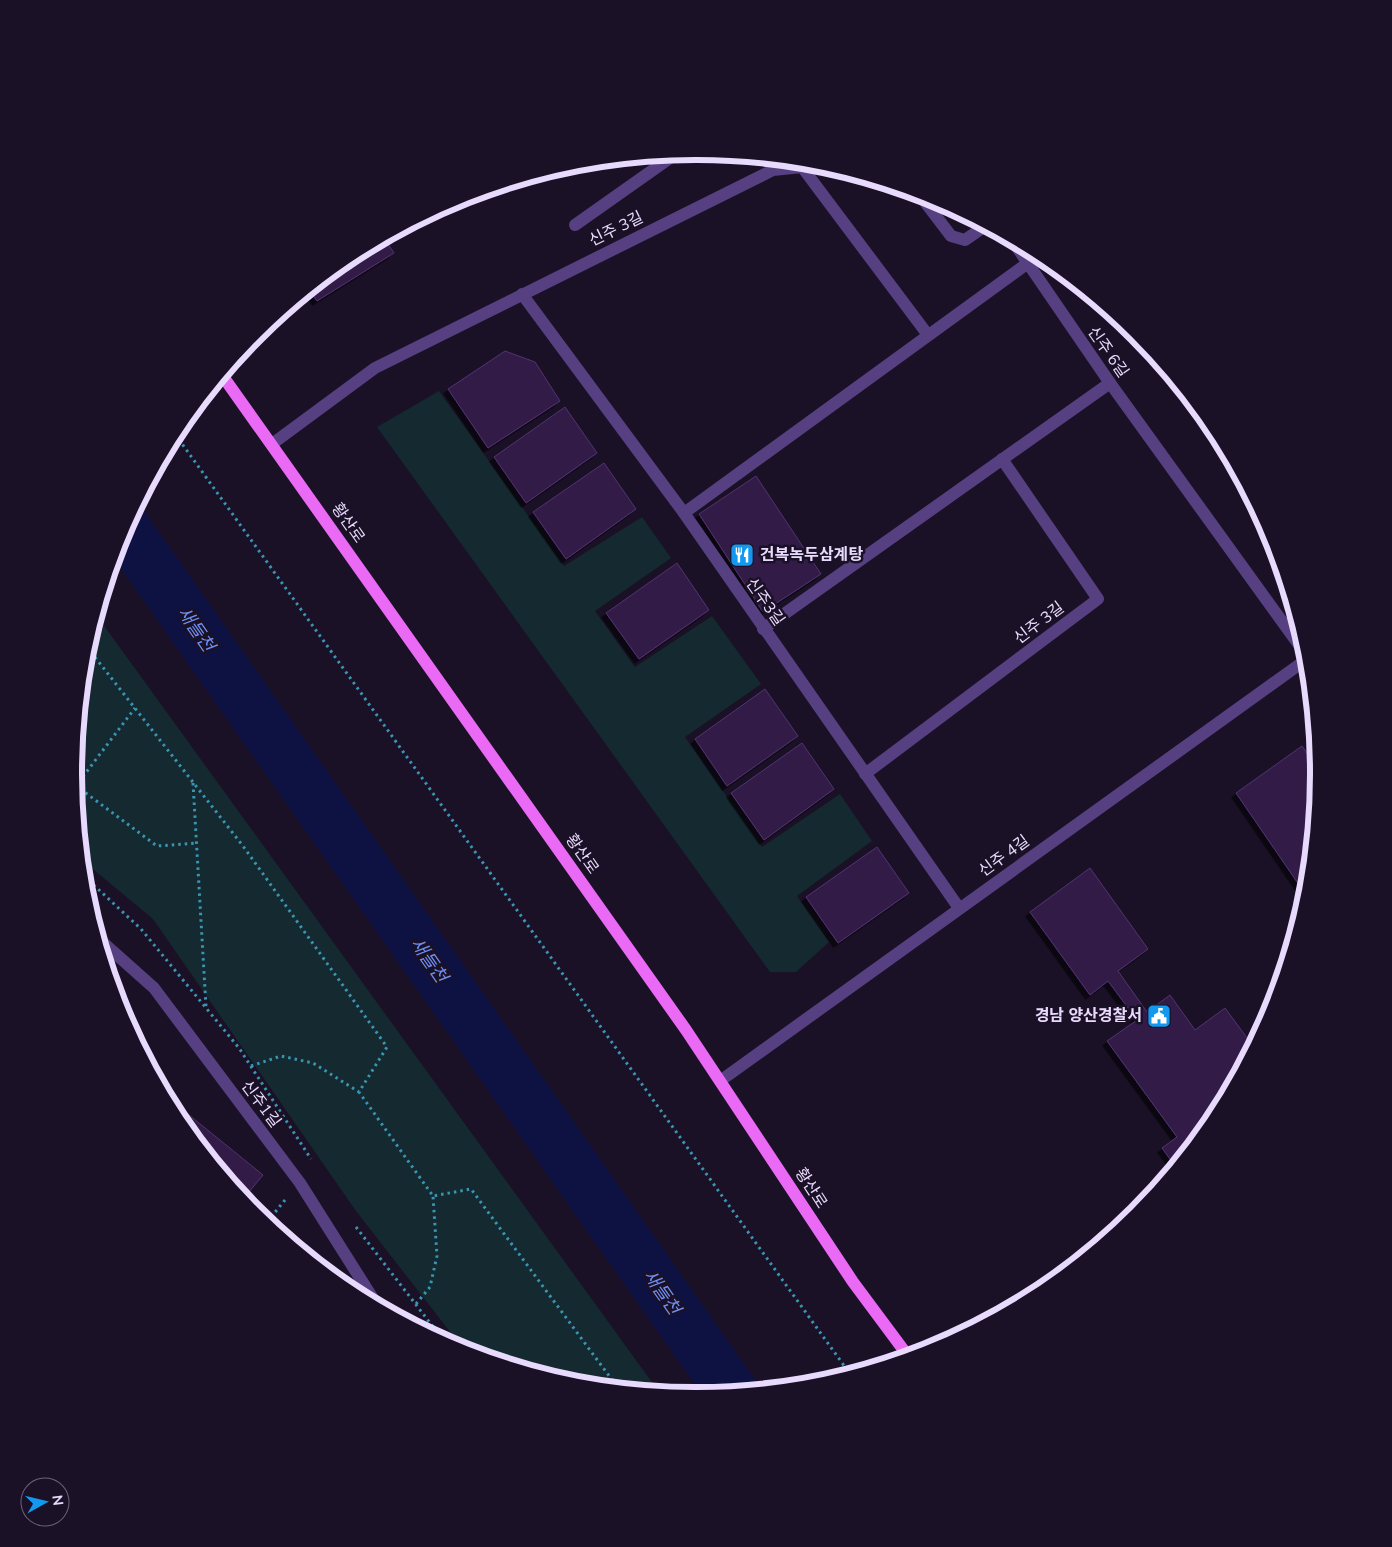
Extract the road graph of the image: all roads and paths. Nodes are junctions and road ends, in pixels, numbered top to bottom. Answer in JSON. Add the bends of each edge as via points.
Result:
{"nodes":[{"id":1,"x":665,"y":161,"type":"edge"},
{"id":2,"x":793,"y":168,"type":"edge"},
{"id":3,"x":804,"y":170,"type":"edge"},
{"id":4,"x":928,"y":206,"type":"edge"},
{"id":5,"x":575,"y":225,"type":"dead end"},
{"id":6,"x":980,"y":230,"type":"edge"},
{"id":7,"x":1019,"y":252,"type":"edge"},
{"id":8,"x":1032,"y":260,"type":"edge"},
{"id":9,"x":1026,"y":263,"type":"junction"},
{"id":10,"x":522,"y":294,"type":"junction"},
{"id":11,"x":928,"y":335,"type":"junction"},
{"id":12,"x":226,"y":380,"type":"edge"},
{"id":13,"x":1110,"y":383,"type":"junction"},
{"id":14,"x":181,"y":442,"type":"edge"},
{"id":15,"x":272,"y":444,"type":"junction"},
{"id":16,"x":1002,"y":460,"type":"junction"},
{"id":17,"x":684,"y":513,"type":"junction"},
{"id":18,"x":763,"y":629,"type":"junction"},
{"id":19,"x":1295,"y":640,"type":"edge"},
{"id":20,"x":94,"y":655,"type":"edge"},
{"id":21,"x":1299,"y":663,"type":"edge"},
{"id":22,"x":135,"y":708,"type":"junction"},
{"id":23,"x":865,"y":774,"type":"junction"},
{"id":24,"x":82,"y":777,"type":"edge"},
{"id":25,"x":193,"y":783,"type":"junction"},
{"id":26,"x":83,"y":792,"type":"edge"},
{"id":27,"x":197,"y":843,"type":"junction"},
{"id":28,"x":959,"y":908,"type":"junction"},
{"id":29,"x":107,"y":947,"type":"edge"},
{"id":30,"x":206,"y":1008,"type":"dead end"},
{"id":31,"x":250,"y":1066,"type":"dead end"},
{"id":32,"x":720,"y":1081,"type":"junction"},
{"id":33,"x":359,"y":1092,"type":"junction"},
{"id":34,"x":433,"y":1196,"type":"junction"},
{"id":35,"x":285,"y":1200,"type":"dead end"},
{"id":36,"x":272,"y":1216,"type":"edge"},
{"id":37,"x":368,"y":1292,"type":"edge"},
{"id":38,"x":416,"y":1304,"type":"dead end"},
{"id":39,"x":904,"y":1350,"type":"edge"},
{"id":40,"x":846,"y":1368,"type":"edge"},
{"id":41,"x":613,"y":1382,"type":"edge"}],
"edges":[{"from":1,"to":5,"type":"street"},
{"from":2,"to":10,"type":"street","name":"신주 3길","via":[[773,170]]},
{"from":3,"to":11,"type":"street","name":"신주 3길"},
{"from":4,"to":6,"type":"street","via":[[951,236],[965,240]]},
{"from":7,"to":9,"type":"street","name":"신주 6길"},
{"from":8,"to":9,"type":"street"},
{"from":9,"to":11,"type":"street"},
{"from":9,"to":13,"type":"street","name":"신주 6길"},
{"from":10,"to":15,"type":"street","name":"신주 3길","via":[[375,368]]},
{"from":10,"to":17,"type":"street","name":"신주3길"},
{"from":11,"to":17,"type":"street"},
{"from":12,"to":15,"type":"main road","name":"황산로"},
{"from":13,"to":16,"type":"street"},
{"from":13,"to":19,"type":"street","name":"신주 6길"},
{"from":14,"to":40,"type":"path"},
{"from":15,"to":32,"type":"main road","name":"황산로"},
{"from":16,"to":18,"type":"street"},
{"from":16,"to":23,"type":"street","name":"신주 3길","via":[[1098,599]]},
{"from":17,"to":18,"type":"street","name":"신주3길"},
{"from":18,"to":23,"type":"street","name":"신주3길"},
{"from":20,"to":22,"type":"path"},
{"from":21,"to":28,"type":"street","name":"신주 4길"},
{"from":22,"to":24,"type":"path"},
{"from":22,"to":25,"type":"path"},
{"from":23,"to":28,"type":"street","name":"신주3길"},
{"from":25,"to":27,"type":"path"},
{"from":25,"to":33,"type":"path","via":[[243,846],[387,1046]]},
{"from":26,"to":27,"type":"path","via":[[157,846]]},
{"from":27,"to":30,"type":"path"},
{"from":28,"to":32,"type":"street","name":"신주 4길"},
{"from":29,"to":37,"type":"street","name":"신주1길","via":[[154,988],[300,1183]]},
{"from":31,"to":33,"type":"path","via":[[281,1056],[313,1063]]},
{"from":32,"to":39,"type":"main road","name":"황산로","via":[[853,1282]]},
{"from":33,"to":34,"type":"path"},
{"from":34,"to":38,"type":"path","via":[[437,1256],[430,1287]]},
{"from":34,"to":41,"type":"path","via":[[471,1189]]},
{"from":35,"to":36,"type":"path"}]}
